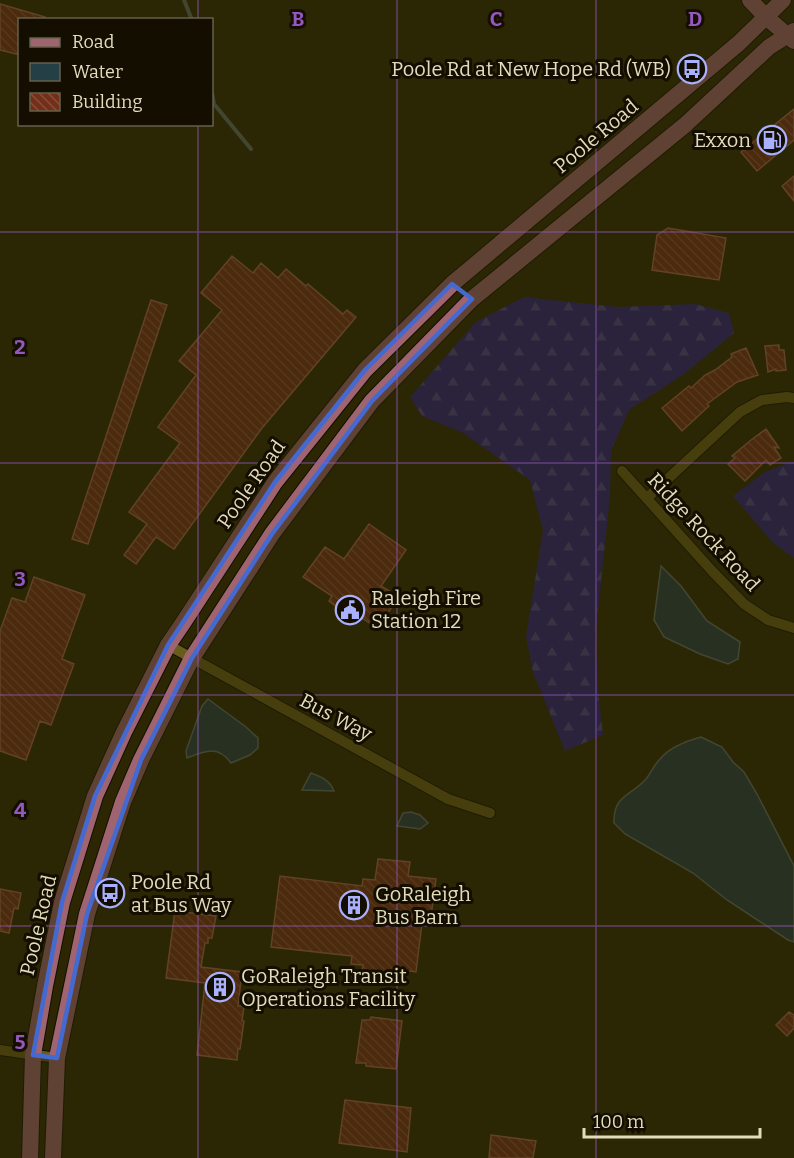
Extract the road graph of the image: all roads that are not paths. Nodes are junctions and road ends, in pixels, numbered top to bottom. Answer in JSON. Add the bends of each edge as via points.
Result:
{"nodes":[{"id":1,"x":750,"y":0,"type":"edge"},
{"id":2,"x":783,"y":0,"type":"edge"},
{"id":3,"x":766,"y":17,"type":"junction"},
{"id":4,"x":792,"y":36,"type":"edge"},
{"id":5,"x":452,"y":285,"type":"junction"},
{"id":6,"x":472,"y":299,"type":"junction"},
{"id":7,"x":794,"y":398,"type":"edge"},
{"id":8,"x":622,"y":471,"type":"dead end"},
{"id":9,"x":647,"y":498,"type":"junction"},
{"id":10,"x":794,"y":628,"type":"edge"},
{"id":11,"x":168,"y":645,"type":"junction"},
{"id":12,"x":192,"y":658,"type":"junction"},
{"id":13,"x":490,"y":813,"type":"dead end"},
{"id":14,"x":0,"y":1050,"type":"edge"},
{"id":15,"x":33,"y":1055,"type":"junction"},
{"id":16,"x":57,"y":1058,"type":"junction"},
{"id":17,"x":30,"y":1158,"type":"edge"},
{"id":18,"x":53,"y":1158,"type":"edge"}],
"edges":[{"from":1,"to":3,"type":"main road"},
{"from":2,"to":3,"type":"main road","name":"Poole Road"},
{"from":3,"to":4,"type":"main road"},
{"from":3,"to":5,"type":"main road","name":"Poole Road"},
{"from":4,"to":6,"type":"main road","via":[[769,47],[685,124]]},
{"from":5,"to":6,"type":"main road"},
{"from":5,"to":11,"type":"main road","name":"Poole Road","via":[[365,370],[275,482]]},
{"from":6,"to":12,"type":"main road","via":[[372,401],[272,534]]},
{"from":7,"to":9,"type":"street","via":[[762,400],[740,412]]},
{"from":8,"to":9,"type":"street","name":"Ridge Rock Road"},
{"from":9,"to":10,"type":"street","name":"Ridge Rock Road","via":[[744,604],[768,620]]},
{"from":11,"to":12,"type":"street","name":"Bus Way"},
{"from":11,"to":15,"type":"main road","name":"Poole Road","via":[[95,796],[62,902]]},
{"from":12,"to":13,"type":"street","name":"Bus Way","via":[[448,799]]},
{"from":12,"to":16,"type":"main road","via":[[123,802],[87,914]]},
{"from":14,"to":15,"type":"street"},
{"from":15,"to":16,"type":"street"},
{"from":15,"to":17,"type":"main road","name":"Poole Road"},
{"from":16,"to":18,"type":"main road"}]}
